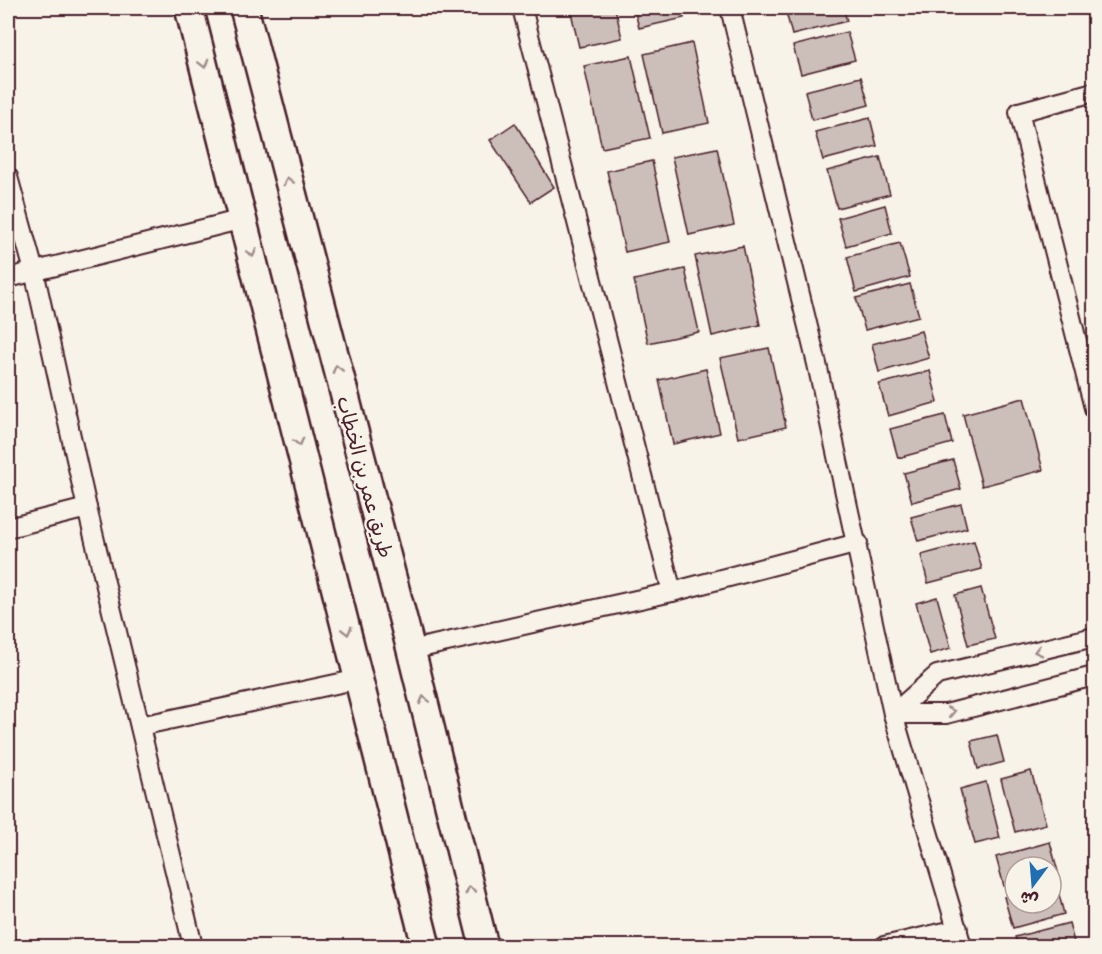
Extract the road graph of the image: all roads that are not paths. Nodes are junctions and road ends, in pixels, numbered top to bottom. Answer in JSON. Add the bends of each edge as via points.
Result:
{"nodes":[{"id":1,"x":189,"y":8,"type":"edge"},
{"id":2,"x":244,"y":8,"type":"edge"},
{"id":3,"x":522,"y":8,"type":"edge"},
{"id":4,"x":730,"y":8,"type":"edge"},
{"id":5,"x":1095,"y":93,"type":"edge"},
{"id":6,"x":8,"y":177,"type":"edge"},
{"id":7,"x":243,"y":219,"type":"junction"},
{"id":8,"x":34,"y":272,"type":"junction"},
{"id":9,"x":8,"y":278,"type":"edge"},
{"id":10,"x":1088,"y":359,"type":"edge"},
{"id":11,"x":1095,"y":408,"type":"edge"},
{"id":12,"x":87,"y":508,"type":"junction"},
{"id":13,"x":8,"y":528,"type":"edge"},
{"id":14,"x":858,"y":543,"type":"junction"},
{"id":15,"x":672,"y":591,"type":"junction"},
{"id":16,"x":1095,"y":637,"type":"edge"},
{"id":17,"x":411,"y":650,"type":"junction"},
{"id":18,"x":1095,"y":676,"type":"edge"},
{"id":19,"x":359,"y":679,"type":"junction"},
{"id":20,"x":893,"y":714,"type":"junction"},
{"id":21,"x":140,"y":726,"type":"junction"},
{"id":22,"x":960,"y":938,"type":"edge"},
{"id":23,"x":193,"y":946,"type":"edge"},
{"id":24,"x":426,"y":946,"type":"edge"},
{"id":25,"x":484,"y":946,"type":"edge"},
{"id":26,"x":884,"y":946,"type":"edge"}],
"edges":[{"from":1,"to":7,"type":"main road","one_way":true},
{"from":17,"to":2,"type":"main road","name":"طريق عمر بن الخطاب","one_way":true},
{"from":3,"to":15,"type":"street"},
{"from":4,"to":14,"type":"street"},
{"from":5,"to":10,"type":"street","via":[[1018,112]]},
{"from":6,"to":8,"type":"street"},
{"from":7,"to":8,"type":"street"},
{"from":7,"to":19,"type":"main road","one_way":true},
{"from":8,"to":9,"type":"street"},
{"from":8,"to":12,"type":"street"},
{"from":10,"to":11,"type":"street"},
{"from":12,"to":13,"type":"street"},
{"from":12,"to":21,"type":"street"},
{"from":14,"to":15,"type":"street"},
{"from":14,"to":20,"type":"street"},
{"from":15,"to":17,"type":"street"},
{"from":16,"to":20,"type":"street","one_way":true,"via":[[937,675]]},
{"from":25,"to":17,"type":"main road","name":"طريق عمر بن الخطاب","one_way":true},
{"from":20,"to":18,"type":"street","one_way":true,"via":[[946,714]]},
{"from":19,"to":21,"type":"street"},
{"from":19,"to":24,"type":"main road"},
{"from":20,"to":22,"type":"street"},
{"from":21,"to":23,"type":"street"},
{"from":22,"to":26,"type":"street"}]}
